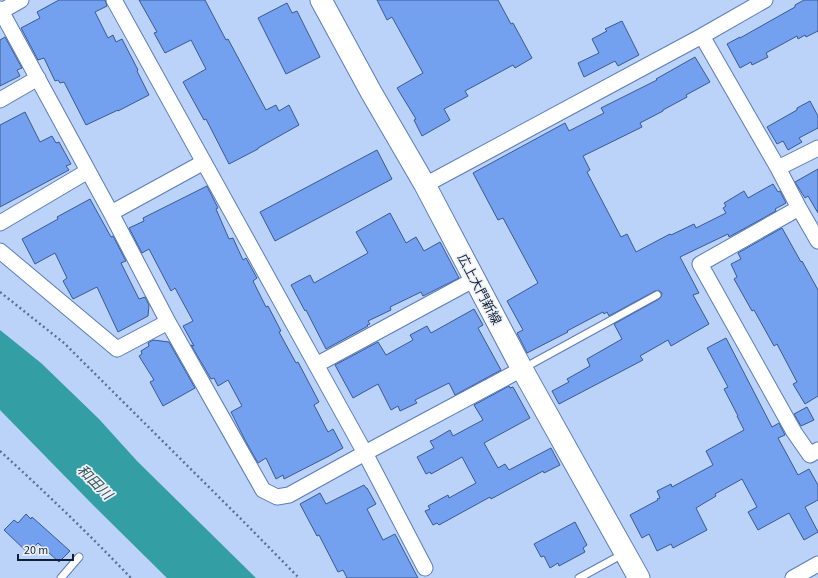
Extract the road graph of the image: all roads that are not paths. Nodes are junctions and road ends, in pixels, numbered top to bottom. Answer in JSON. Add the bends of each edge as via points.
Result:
{"nodes":[{"id":1,"x":21,"y":0,"type":"edge"},
{"id":2,"x":114,"y":0,"type":"edge"},
{"id":3,"x":320,"y":0,"type":"edge"},
{"id":4,"x":765,"y":0,"type":"edge"},
{"id":5,"x":0,"y":11,"type":"edge"},
{"id":6,"x":702,"y":36,"type":"junction"},
{"id":7,"x":38,"y":78,"type":"junction"},
{"id":8,"x":0,"y":100,"type":"edge"},
{"id":9,"x":818,"y":148,"type":"edge"},
{"id":10,"x":204,"y":162,"type":"junction"},
{"id":11,"x":778,"y":168,"type":"junction"},
{"id":12,"x":88,"y":171,"type":"junction"},
{"id":13,"x":424,"y":185,"type":"junction"},
{"id":14,"x":799,"y":208,"type":"junction"},
{"id":15,"x":112,"y":213,"type":"junction"},
{"id":16,"x":0,"y":223,"type":"edge"},
{"id":17,"x":818,"y":241,"type":"edge"},
{"id":18,"x":0,"y":251,"type":"edge"},
{"id":19,"x":475,"y":279,"type":"junction"},
{"id":20,"x":658,"y":295,"type":"dead end"},
{"id":21,"x":168,"y":322,"type":"junction"},
{"id":22,"x":316,"y":365,"type":"junction"},
{"id":23,"x":522,"y":369,"type":"junction"},
{"id":24,"x":818,"y":450,"type":"edge"},
{"id":25,"x":365,"y":453,"type":"junction"},
{"id":26,"x":624,"y":553,"type":"junction"},
{"id":27,"x":79,"y":557,"type":"dead end"},
{"id":28,"x":817,"y":567,"type":"edge"},
{"id":29,"x":425,"y":568,"type":"dead end"},
{"id":30,"x":61,"y":578,"type":"edge"},
{"id":31,"x":579,"y":578,"type":"edge"},
{"id":32,"x":639,"y":578,"type":"edge"},
{"id":33,"x":793,"y":578,"type":"edge"}],
"edges":[{"from":1,"to":5,"type":"street"},
{"from":2,"to":10,"type":"street"},
{"from":3,"to":13,"type":"main road","name":"広上大門新線"},
{"from":4,"to":6,"type":"street"},
{"from":5,"to":7,"type":"street"},
{"from":6,"to":11,"type":"street"},
{"from":6,"to":13,"type":"street"},
{"from":7,"to":8,"type":"street"},
{"from":7,"to":12,"type":"street"},
{"from":9,"to":11,"type":"street"},
{"from":10,"to":15,"type":"street"},
{"from":10,"to":22,"type":"street"},
{"from":11,"to":14,"type":"street"},
{"from":12,"to":15,"type":"street"},
{"from":12,"to":16,"type":"street"},
{"from":13,"to":19,"type":"main road","name":"広上大門新線"},
{"from":14,"to":17,"type":"street"},
{"from":14,"to":24,"type":"street","via":[[700,264],[794,432],[810,455]]},
{"from":15,"to":21,"type":"street"},
{"from":18,"to":21,"type":"street","via":[[117,349]]},
{"from":19,"to":22,"type":"street"},
{"from":19,"to":23,"type":"main road","name":"広上大門新線"},
{"from":20,"to":23,"type":"lane"},
{"from":21,"to":25,"type":"street","via":[[263,490],[278,497],[289,495]]},
{"from":22,"to":25,"type":"street"},
{"from":23,"to":25,"type":"street"},
{"from":23,"to":26,"type":"main road","name":"広上大門新線"},
{"from":25,"to":29,"type":"street"},
{"from":26,"to":31,"type":"lane"},
{"from":26,"to":32,"type":"main road","name":"広上大門新線"},
{"from":27,"to":30,"type":"lane"},
{"from":28,"to":33,"type":"street"}]}
